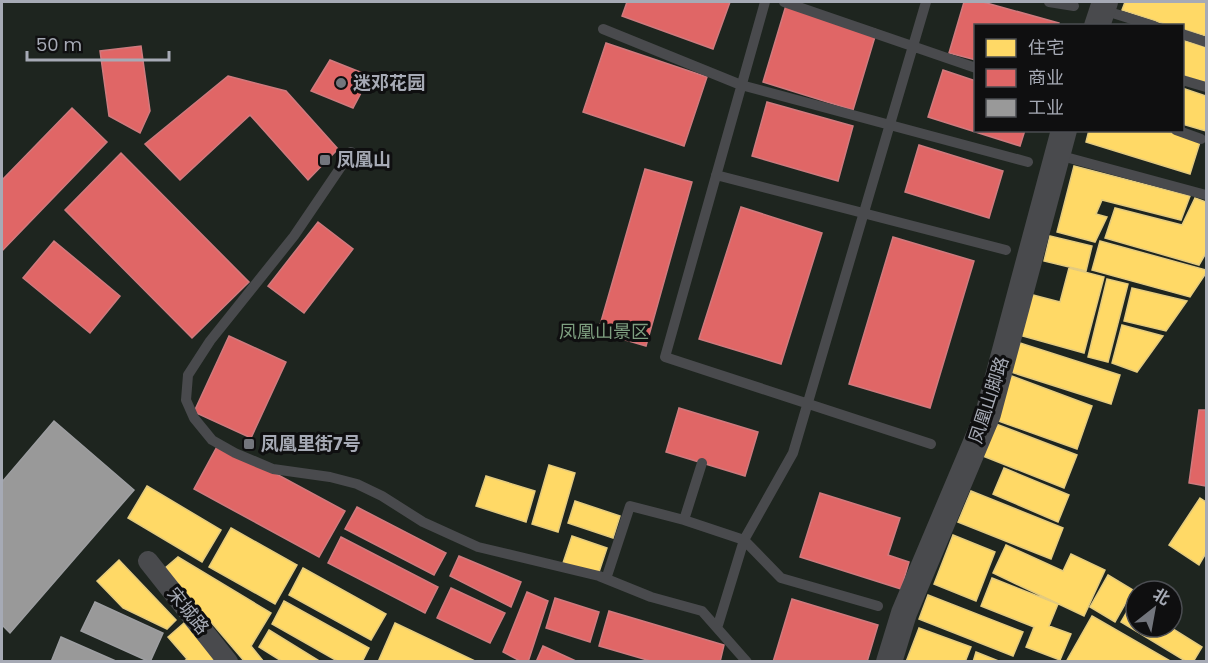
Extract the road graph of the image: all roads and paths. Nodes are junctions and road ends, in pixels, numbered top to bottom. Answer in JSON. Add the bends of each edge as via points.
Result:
{"nodes":[{"id":1,"x":765,"y":2,"type":"edge"},
{"id":2,"x":784,"y":2,"type":"edge"},
{"id":3,"x":926,"y":2,"type":"edge"},
{"id":4,"x":1049,"y":2,"type":"edge"},
{"id":5,"x":1074,"y":6,"type":"dead end"},
{"id":6,"x":1101,"y":12,"type":"edge"},
{"id":7,"x":1146,"y":24,"type":"edge"},
{"id":8,"x":603,"y":29,"type":"dead end"},
{"id":9,"x":1184,"y":35,"type":"edge"},
{"id":10,"x":1206,"y":42,"type":"edge"},
{"id":11,"x":913,"y":46,"type":"junction"},
{"id":12,"x":974,"y":68,"type":"edge"},
{"id":13,"x":1184,"y":81,"type":"edge"},
{"id":14,"x":741,"y":85,"type":"junction"},
{"id":15,"x":1206,"y":87,"type":"edge"},
{"id":16,"x":890,"y":124,"type":"junction"},
{"id":17,"x":1182,"y":132,"type":"edge"},
{"id":18,"x":1201,"y":139,"type":"dead end"},
{"id":19,"x":1061,"y":143,"type":"edge"},
{"id":20,"x":351,"y":152,"type":"dead end"},
{"id":21,"x":1028,"y":162,"type":"dead end"},
{"id":22,"x":716,"y":175,"type":"junction"},
{"id":23,"x":1206,"y":195,"type":"edge"},
{"id":24,"x":863,"y":213,"type":"junction"},
{"id":25,"x":1006,"y":250,"type":"dead end"},
{"id":26,"x":807,"y":405,"type":"junction"},
{"id":27,"x":931,"y":444,"type":"dead end"},
{"id":28,"x":702,"y":463,"type":"dead end"},
{"id":29,"x":684,"y":520,"type":"junction"},
{"id":30,"x":744,"y":540,"type":"junction"},
{"id":31,"x":148,"y":561,"type":"dead end"},
{"id":32,"x":606,"y":579,"type":"junction"},
{"id":33,"x":878,"y":606,"type":"dead end"},
{"id":34,"x":718,"y":625,"type":"junction"},
{"id":35,"x":228,"y":662,"type":"edge"},
{"id":36,"x":747,"y":662,"type":"edge"},
{"id":37,"x":889,"y":662,"type":"edge"}],
"edges":[{"from":1,"to":14,"type":"lane"},
{"from":2,"to":11,"type":"lane"},
{"from":3,"to":11,"type":"lane"},
{"from":4,"to":5,"type":"lane"},
{"from":6,"to":7,"type":"lane"},
{"from":8,"to":14,"type":"lane"},
{"from":9,"to":10,"type":"lane"},
{"from":11,"to":12,"type":"lane"},
{"from":11,"to":16,"type":"lane"},
{"from":13,"to":15,"type":"lane"},
{"from":14,"to":16,"type":"lane"},
{"from":14,"to":22,"type":"lane"},
{"from":16,"to":21,"type":"lane"},
{"from":16,"to":24,"type":"lane"},
{"from":17,"to":18,"type":"lane"},
{"from":19,"to":23,"type":"lane"},
{"from":19,"to":37,"type":"street","name":"凤凰山脚路","via":[[988,414],[904,613]]},
{"from":20,"to":32,"type":"lane","via":[[301,227],[210,341],[188,375],[186,400],[194,418],[212,440],[273,469],[357,484],[423,522],[478,547]]},
{"from":22,"to":24,"type":"lane"},
{"from":22,"to":26,"type":"lane","via":[[665,357]]},
{"from":24,"to":25,"type":"lane"},
{"from":24,"to":26,"type":"lane"},
{"from":26,"to":27,"type":"lane"},
{"from":26,"to":30,"type":"lane","via":[[793,453]]},
{"from":28,"to":29,"type":"lane"},
{"from":29,"to":30,"type":"lane"},
{"from":29,"to":32,"type":"lane","via":[[630,506]]},
{"from":30,"to":33,"type":"lane","via":[[782,578]]},
{"from":30,"to":34,"type":"lane"},
{"from":31,"to":35,"type":"street","name":"宋城路"},
{"from":32,"to":34,"type":"lane","via":[[702,611]]},
{"from":34,"to":36,"type":"lane"}]}
